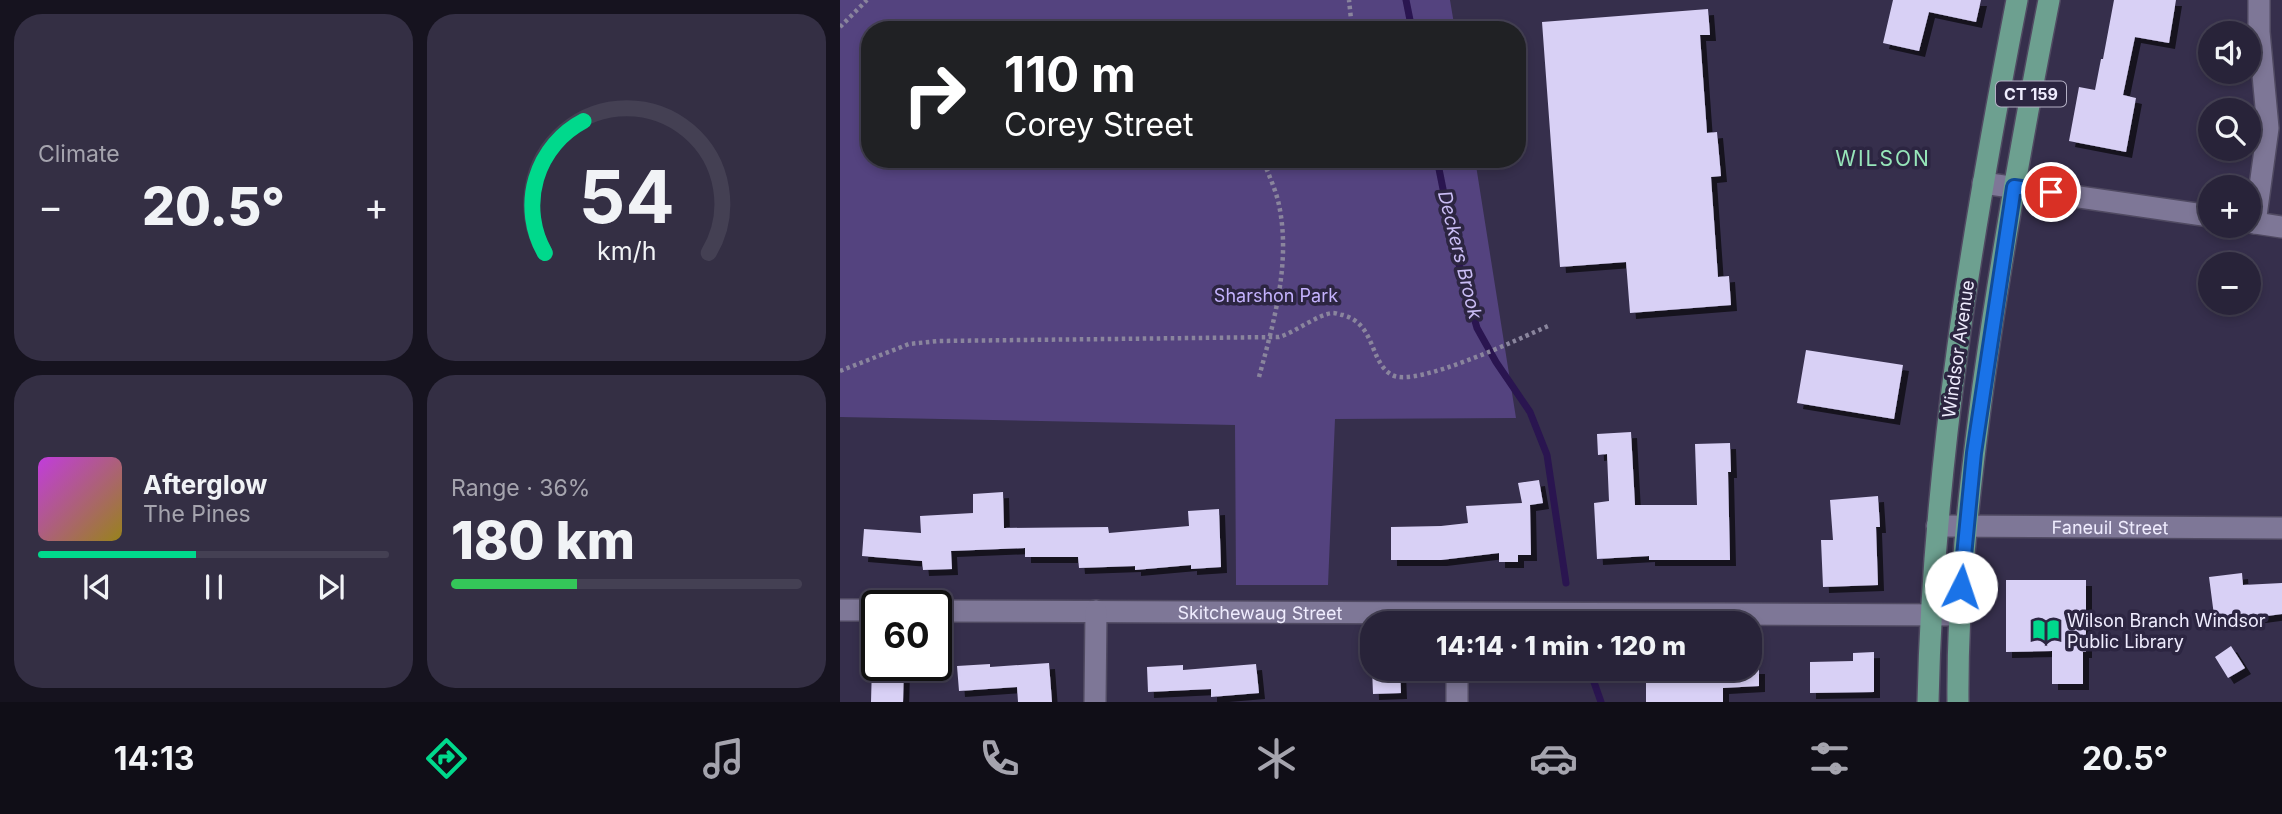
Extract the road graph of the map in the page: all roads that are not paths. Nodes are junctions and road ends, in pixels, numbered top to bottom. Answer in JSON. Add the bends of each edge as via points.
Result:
{"nodes":[{"id":1,"x":2017,"y":0,"type":"edge"},
{"id":2,"x":2049,"y":0,"type":"edge"},
{"id":3,"x":2259,"y":0,"type":"edge"},
{"id":4,"x":2260,"y":175,"type":"edge"},
{"id":5,"x":1983,"y":183,"type":"junction"},
{"id":6,"x":2014,"y":187,"type":"junction"},
{"id":7,"x":2198,"y":214,"type":"edge"},
{"id":8,"x":2261,"y":224,"type":"edge"},
{"id":9,"x":2282,"y":227,"type":"edge"},
{"id":10,"x":1937,"y":526,"type":"junction"},
{"id":11,"x":1966,"y":526,"type":"junction"},
{"id":12,"x":2282,"y":528,"type":"edge"},
{"id":13,"x":840,"y":610,"type":"edge"},
{"id":14,"x":861,"y":610,"type":"edge"},
{"id":15,"x":952,"y":611,"type":"edge"},
{"id":16,"x":1096,"y":611,"type":"junction"},
{"id":17,"x":1360,"y":614,"type":"edge"},
{"id":18,"x":1931,"y":614,"type":"junction"},
{"id":19,"x":1762,"y":615,"type":"edge"},
{"id":20,"x":1960,"y":615,"type":"junction"},
{"id":21,"x":1457,"y":681,"type":"edge"},
{"id":22,"x":1095,"y":702,"type":"edge"},
{"id":23,"x":1457,"y":702,"type":"edge"},
{"id":24,"x":1927,"y":702,"type":"edge"},
{"id":25,"x":1958,"y":702,"type":"edge"}],
"edges":[{"from":1,"to":5,"type":"main road","name":"Windsor Avenue","number":"CT 159"},
{"from":2,"to":6,"type":"main road","name":"Windsor Avenue","number":"CT 159"},
{"from":3,"to":4,"type":"street","via":[[2269,128]]},
{"from":5,"to":6,"type":"street"},
{"from":5,"to":10,"type":"main road","name":"Windsor Avenue","number":"CT 159","via":[[1951,392]]},
{"from":6,"to":7,"type":"street"},
{"from":6,"to":11,"type":"main road","name":"Windsor Avenue","number":"CT 159"},
{"from":8,"to":9,"type":"street"},
{"from":10,"to":11,"type":"street","name":"Faneuil Street"},
{"from":10,"to":18,"type":"main road","name":"Windsor Avenue","number":"CT 159"},
{"from":11,"to":12,"type":"street","name":"Faneuil Street"},
{"from":11,"to":20,"type":"main road","name":"Windsor Avenue","number":"CT 159"},
{"from":13,"to":14,"type":"street"},
{"from":15,"to":16,"type":"street","name":"Skitchewaug Street"},
{"from":16,"to":17,"type":"street","name":"Skitchewaug Street"},
{"from":16,"to":22,"type":"street"},
{"from":18,"to":19,"type":"street","name":"Skitchewaug Street"},
{"from":18,"to":20,"type":"street","name":"Skitchewaug Street"},
{"from":18,"to":24,"type":"main road","name":"Windsor Avenue","number":"CT 159"},
{"from":20,"to":25,"type":"main road","name":"Windsor Avenue","number":"CT 159"},
{"from":21,"to":23,"type":"street"}]}
